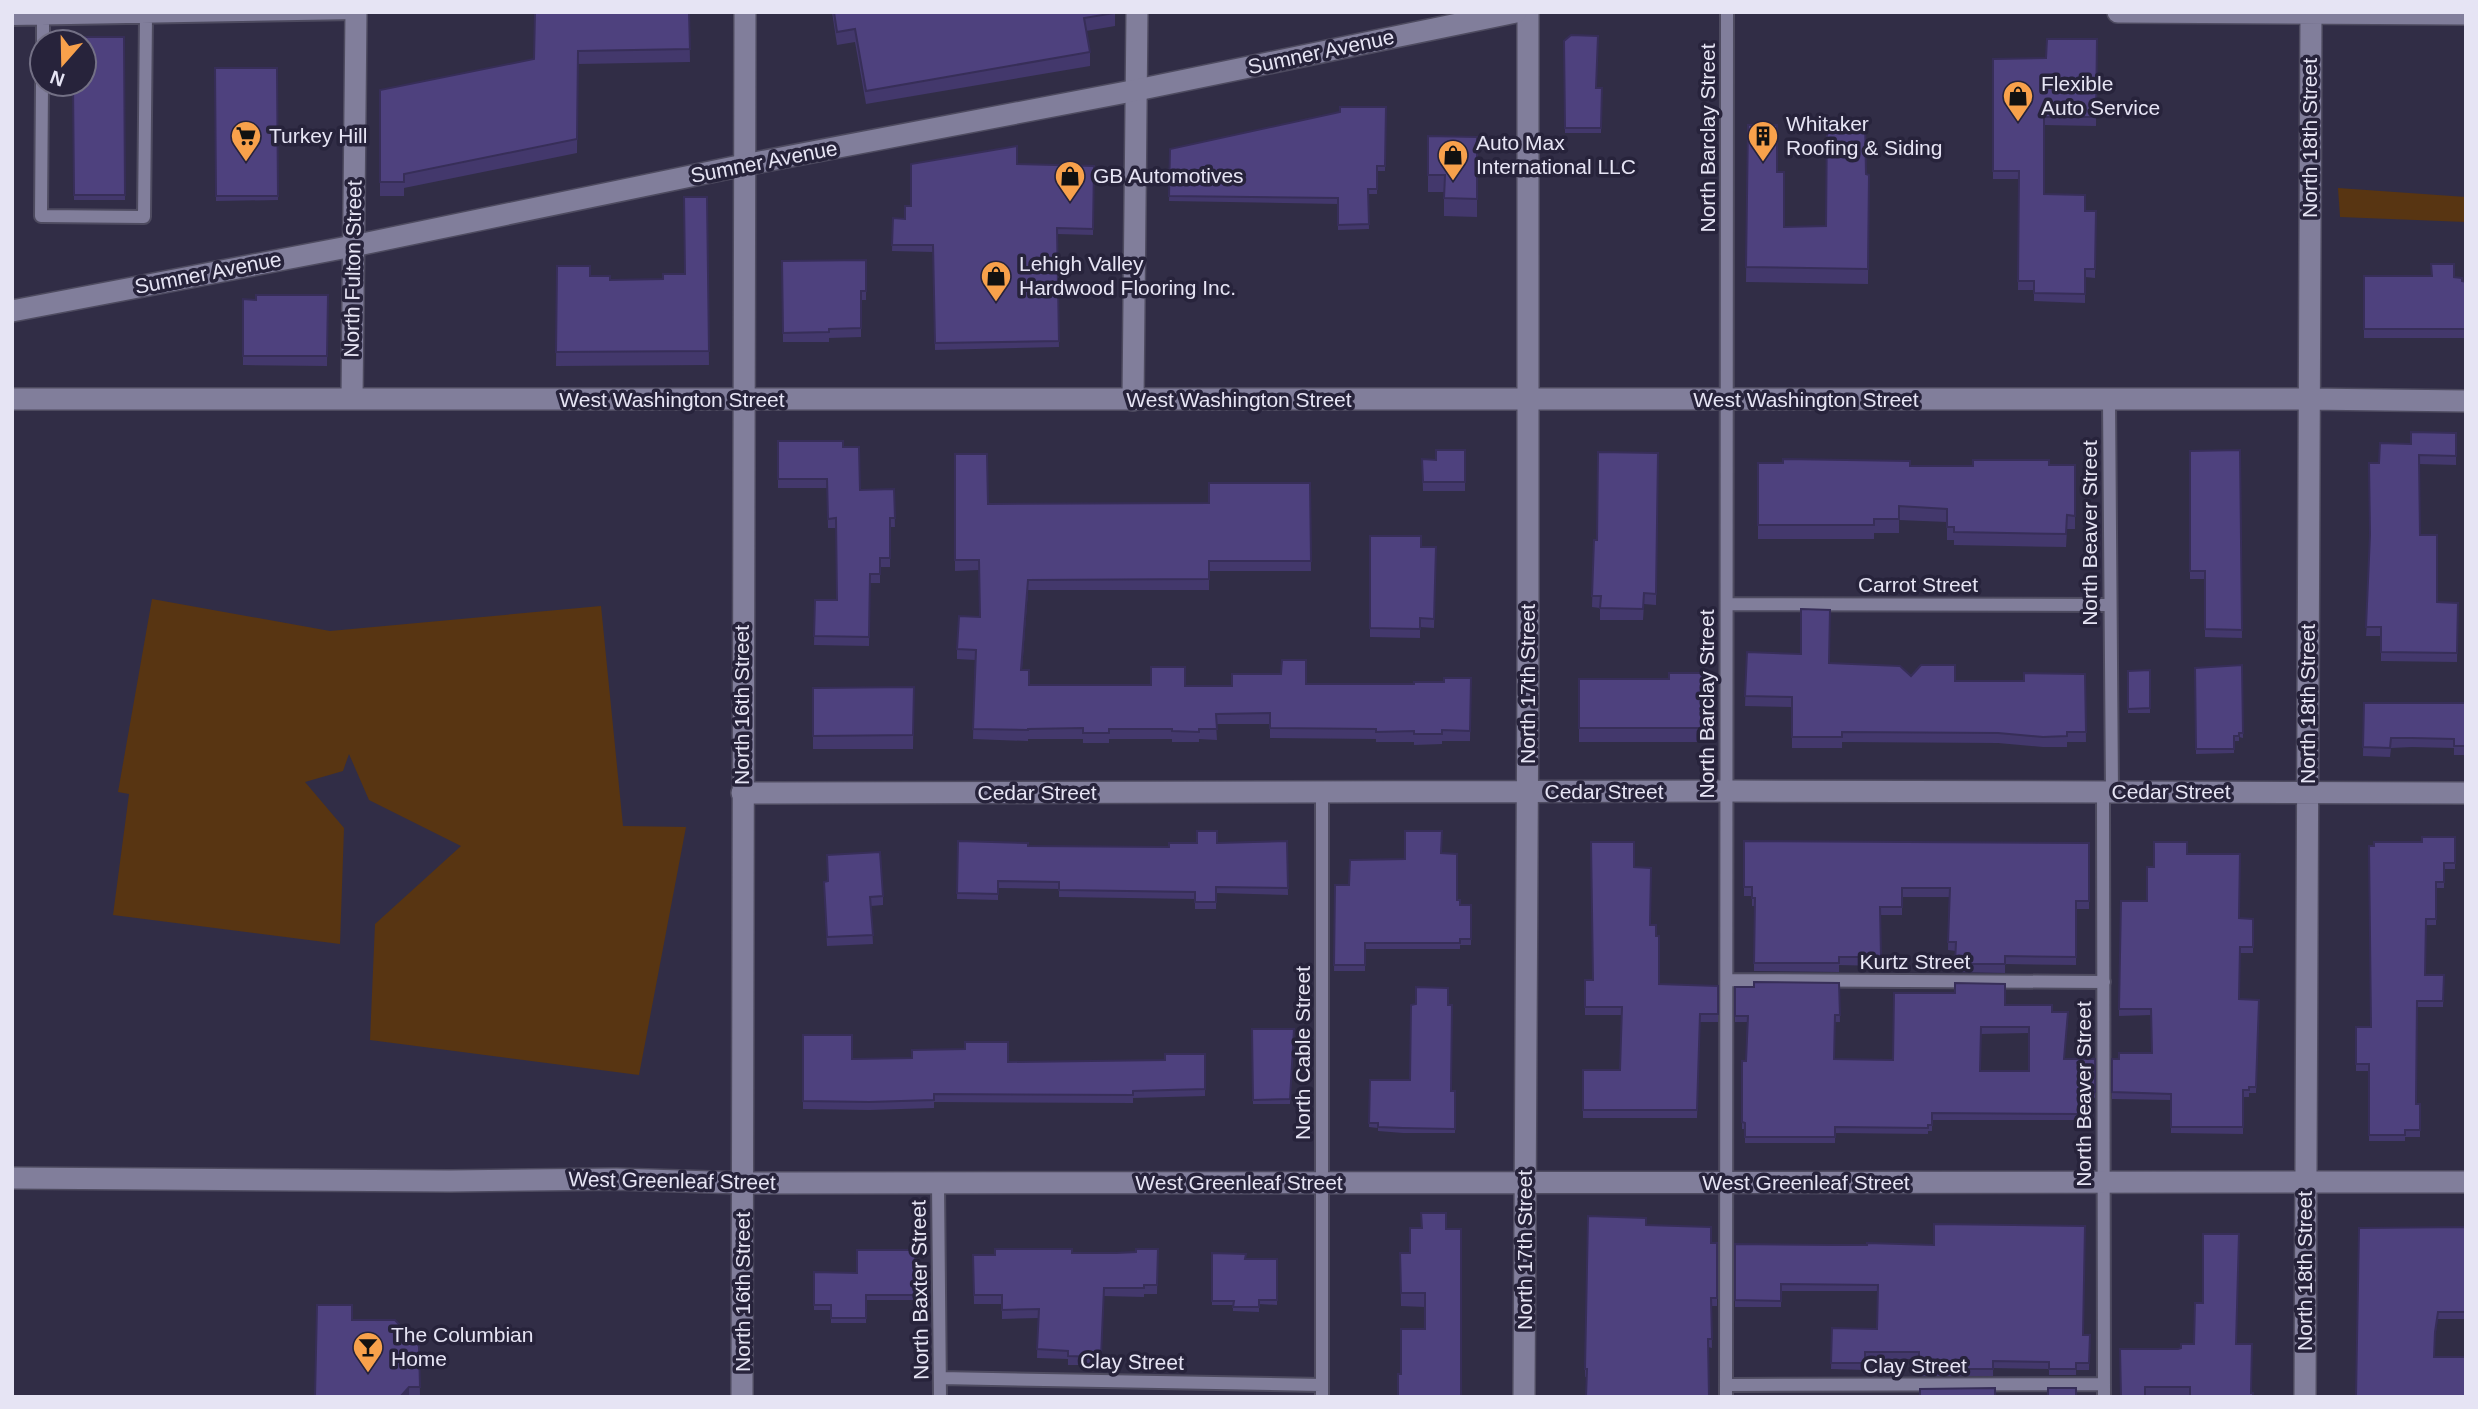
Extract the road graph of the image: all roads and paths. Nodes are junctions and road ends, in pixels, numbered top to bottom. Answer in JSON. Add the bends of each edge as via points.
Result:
{"nodes":[{"id":1,"x":745,"y":12,"type":"edge"},
{"id":2,"x":1137,"y":12,"type":"edge"},
{"id":3,"x":1516,"y":12,"type":"edge"},
{"id":4,"x":1528,"y":12,"type":"edge"},
{"id":5,"x":1727,"y":12,"type":"edge"},
{"id":6,"x":2118,"y":12,"type":"edge"},
{"id":7,"x":356,"y":13,"type":"edge"},
{"id":8,"x":2311,"y":13,"type":"edge"},
{"id":9,"x":179,"y":14,"type":"edge"},
{"id":10,"x":285,"y":14,"type":"edge"},
{"id":11,"x":2466,"y":14,"type":"edge"},
{"id":12,"x":146,"y":16,"type":"junction"},
{"id":13,"x":43,"y":18,"type":"junction"},
{"id":14,"x":12,"y":19,"type":"edge"},
{"id":15,"x":43,"y":28,"type":"edge"},
{"id":16,"x":1137,"y":90,"type":"junction"},
{"id":17,"x":43,"y":98,"type":"edge"},
{"id":18,"x":744,"y":165,"type":"junction"},
{"id":19,"x":353,"y":246,"type":"junction"},
{"id":20,"x":12,"y":311,"type":"edge"},
{"id":21,"x":12,"y":399,"type":"edge"},
{"id":22,"x":352,"y":399,"type":"junction"},
{"id":23,"x":2308,"y":399,"type":"junction"},
{"id":24,"x":743,"y":400,"type":"junction"},
{"id":25,"x":1133,"y":400,"type":"junction"},
{"id":26,"x":1528,"y":400,"type":"junction"},
{"id":27,"x":1727,"y":400,"type":"junction"},
{"id":28,"x":2109,"y":400,"type":"junction"},
{"id":29,"x":2466,"y":401,"type":"edge"},
{"id":30,"x":1727,"y":604,"type":"junction"},
{"id":31,"x":2110,"y":605,"type":"junction"},
{"id":32,"x":1726,"y":791,"type":"junction"},
{"id":33,"x":1322,"y":792,"type":"junction"},
{"id":34,"x":1528,"y":792,"type":"junction"},
{"id":35,"x":2107,"y":792,"type":"junction"},
{"id":36,"x":2309,"y":792,"type":"junction"},
{"id":37,"x":742,"y":793,"type":"junction"},
{"id":38,"x":2466,"y":793,"type":"edge"},
{"id":39,"x":1727,"y":980,"type":"junction"},
{"id":40,"x":2104,"y":982,"type":"junction"},
{"id":41,"x":12,"y":1178,"type":"edge"},
{"id":42,"x":2104,"y":1182,"type":"junction"},
{"id":43,"x":2306,"y":1182,"type":"junction"},
{"id":44,"x":2466,"y":1182,"type":"edge"},
{"id":45,"x":743,"y":1183,"type":"junction"},
{"id":46,"x":938,"y":1183,"type":"junction"},
{"id":47,"x":1322,"y":1183,"type":"junction"},
{"id":48,"x":1526,"y":1183,"type":"junction"},
{"id":49,"x":1728,"y":1183,"type":"junction"},
{"id":50,"x":940,"y":1378,"type":"junction"},
{"id":51,"x":2104,"y":1390,"type":"edge"},
{"id":52,"x":1322,"y":1391,"type":"edge"},
{"id":53,"x":1726,"y":1391,"type":"edge"},
{"id":54,"x":742,"y":1397,"type":"edge"},
{"id":55,"x":940,"y":1397,"type":"edge"},
{"id":56,"x":1524,"y":1397,"type":"edge"},
{"id":57,"x":2305,"y":1397,"type":"edge"}],
"edges":[{"from":1,"to":18,"type":"street","name":"North 16th Street"},
{"from":2,"to":16,"type":"street"},
{"from":3,"to":16,"type":"street","name":"Sumner Avenue"},
{"from":4,"to":26,"type":"street","name":"North 17th Street"},
{"from":5,"to":27,"type":"lane","name":"North Barclay Street"},
{"from":6,"to":8,"type":"street"},
{"from":7,"to":10,"type":"lane"},
{"from":7,"to":19,"type":"street","name":"North Fulton Street"},
{"from":8,"to":11,"type":"street"},
{"from":8,"to":23,"type":"street","name":"North 18th Street"},
{"from":9,"to":10,"type":"lane"},
{"from":9,"to":12,"type":"lane"},
{"from":12,"to":13,"type":"lane"},
{"from":12,"to":17,"type":"lane","via":[[144,217],[41,216]]},
{"from":13,"to":14,"type":"lane"},
{"from":13,"to":15,"type":"lane"},
{"from":16,"to":18,"type":"street","name":"Sumner Avenue"},
{"from":16,"to":25,"type":"street"},
{"from":18,"to":19,"type":"street","name":"Sumner Avenue"},
{"from":18,"to":24,"type":"street","name":"North 16th Street"},
{"from":19,"to":20,"type":"street","name":"Sumner Avenue"},
{"from":19,"to":22,"type":"street","name":"North Fulton Street"},
{"from":21,"to":22,"type":"street","name":"West Washington Street"},
{"from":22,"to":24,"type":"street","name":"West Washington Street"},
{"from":23,"to":28,"type":"street","name":"West Washington Street"},
{"from":23,"to":29,"type":"street","name":"West Washington Street"},
{"from":23,"to":36,"type":"street","name":"North 18th Street"},
{"from":24,"to":25,"type":"street","name":"West Washington Street"},
{"from":24,"to":37,"type":"street","name":"North 16th Street"},
{"from":25,"to":26,"type":"street","name":"West Washington Street"},
{"from":26,"to":27,"type":"street","name":"West Washington Street"},
{"from":26,"to":34,"type":"street","name":"North 17th Street"},
{"from":27,"to":28,"type":"street","name":"West Washington Street"},
{"from":27,"to":30,"type":"lane","name":"North Barclay Street"},
{"from":28,"to":31,"type":"lane","name":"North Beaver Street"},
{"from":30,"to":31,"type":"lane","name":"Carrot Street"},
{"from":30,"to":32,"type":"lane","name":"North Barclay Street"},
{"from":31,"to":35,"type":"lane","name":"North Beaver Street"},
{"from":32,"to":34,"type":"street","name":"Cedar Street"},
{"from":32,"to":35,"type":"street","name":"Cedar Street"},
{"from":32,"to":39,"type":"lane","name":"North Barclay Street"},
{"from":33,"to":34,"type":"street","name":"Cedar Street"},
{"from":33,"to":37,"type":"street","name":"Cedar Street"},
{"from":33,"to":47,"type":"lane","name":"North Cable Street"},
{"from":34,"to":48,"type":"street","name":"North 17th Street"},
{"from":35,"to":36,"type":"street","name":"Cedar Street"},
{"from":35,"to":40,"type":"lane","name":"North Beaver Street"},
{"from":36,"to":38,"type":"street","name":"Cedar Street"},
{"from":36,"to":43,"type":"street","name":"North 18th Street"},
{"from":37,"to":45,"type":"street","name":"North 16th Street"},
{"from":39,"to":40,"type":"lane","name":"Kurtz Street"},
{"from":39,"to":49,"type":"lane","name":"North Barclay Street"},
{"from":40,"to":42,"type":"lane","name":"North Beaver Street"},
{"from":41,"to":45,"type":"street","name":"West Greenleaf Street"},
{"from":42,"to":43,"type":"street","name":"West Greenleaf Street"},
{"from":42,"to":49,"type":"street","name":"West Greenleaf Street"},
{"from":42,"to":51,"type":"lane","name":"North Beaver Street"},
{"from":43,"to":44,"type":"street","name":"West Greenleaf Street"},
{"from":43,"to":57,"type":"street","name":"North 18th Street"},
{"from":45,"to":46,"type":"street","name":"West Greenleaf Street"},
{"from":45,"to":54,"type":"street","name":"North 16th Street"},
{"from":46,"to":47,"type":"street","name":"West Greenleaf Street"},
{"from":46,"to":50,"type":"lane","name":"North Baxter Street"},
{"from":47,"to":48,"type":"street","name":"West Greenleaf Street"},
{"from":47,"to":52,"type":"lane","name":"North Cable Street"},
{"from":48,"to":49,"type":"street","name":"West Greenleaf Street"},
{"from":48,"to":56,"type":"street","name":"North 17th Street"},
{"from":49,"to":53,"type":"lane","name":"North Barclay Street"},
{"from":50,"to":52,"type":"lane","name":"Clay Street"},
{"from":50,"to":55,"type":"lane","name":"North Baxter Street"},
{"from":51,"to":53,"type":"lane","name":"Clay Street"}]}
